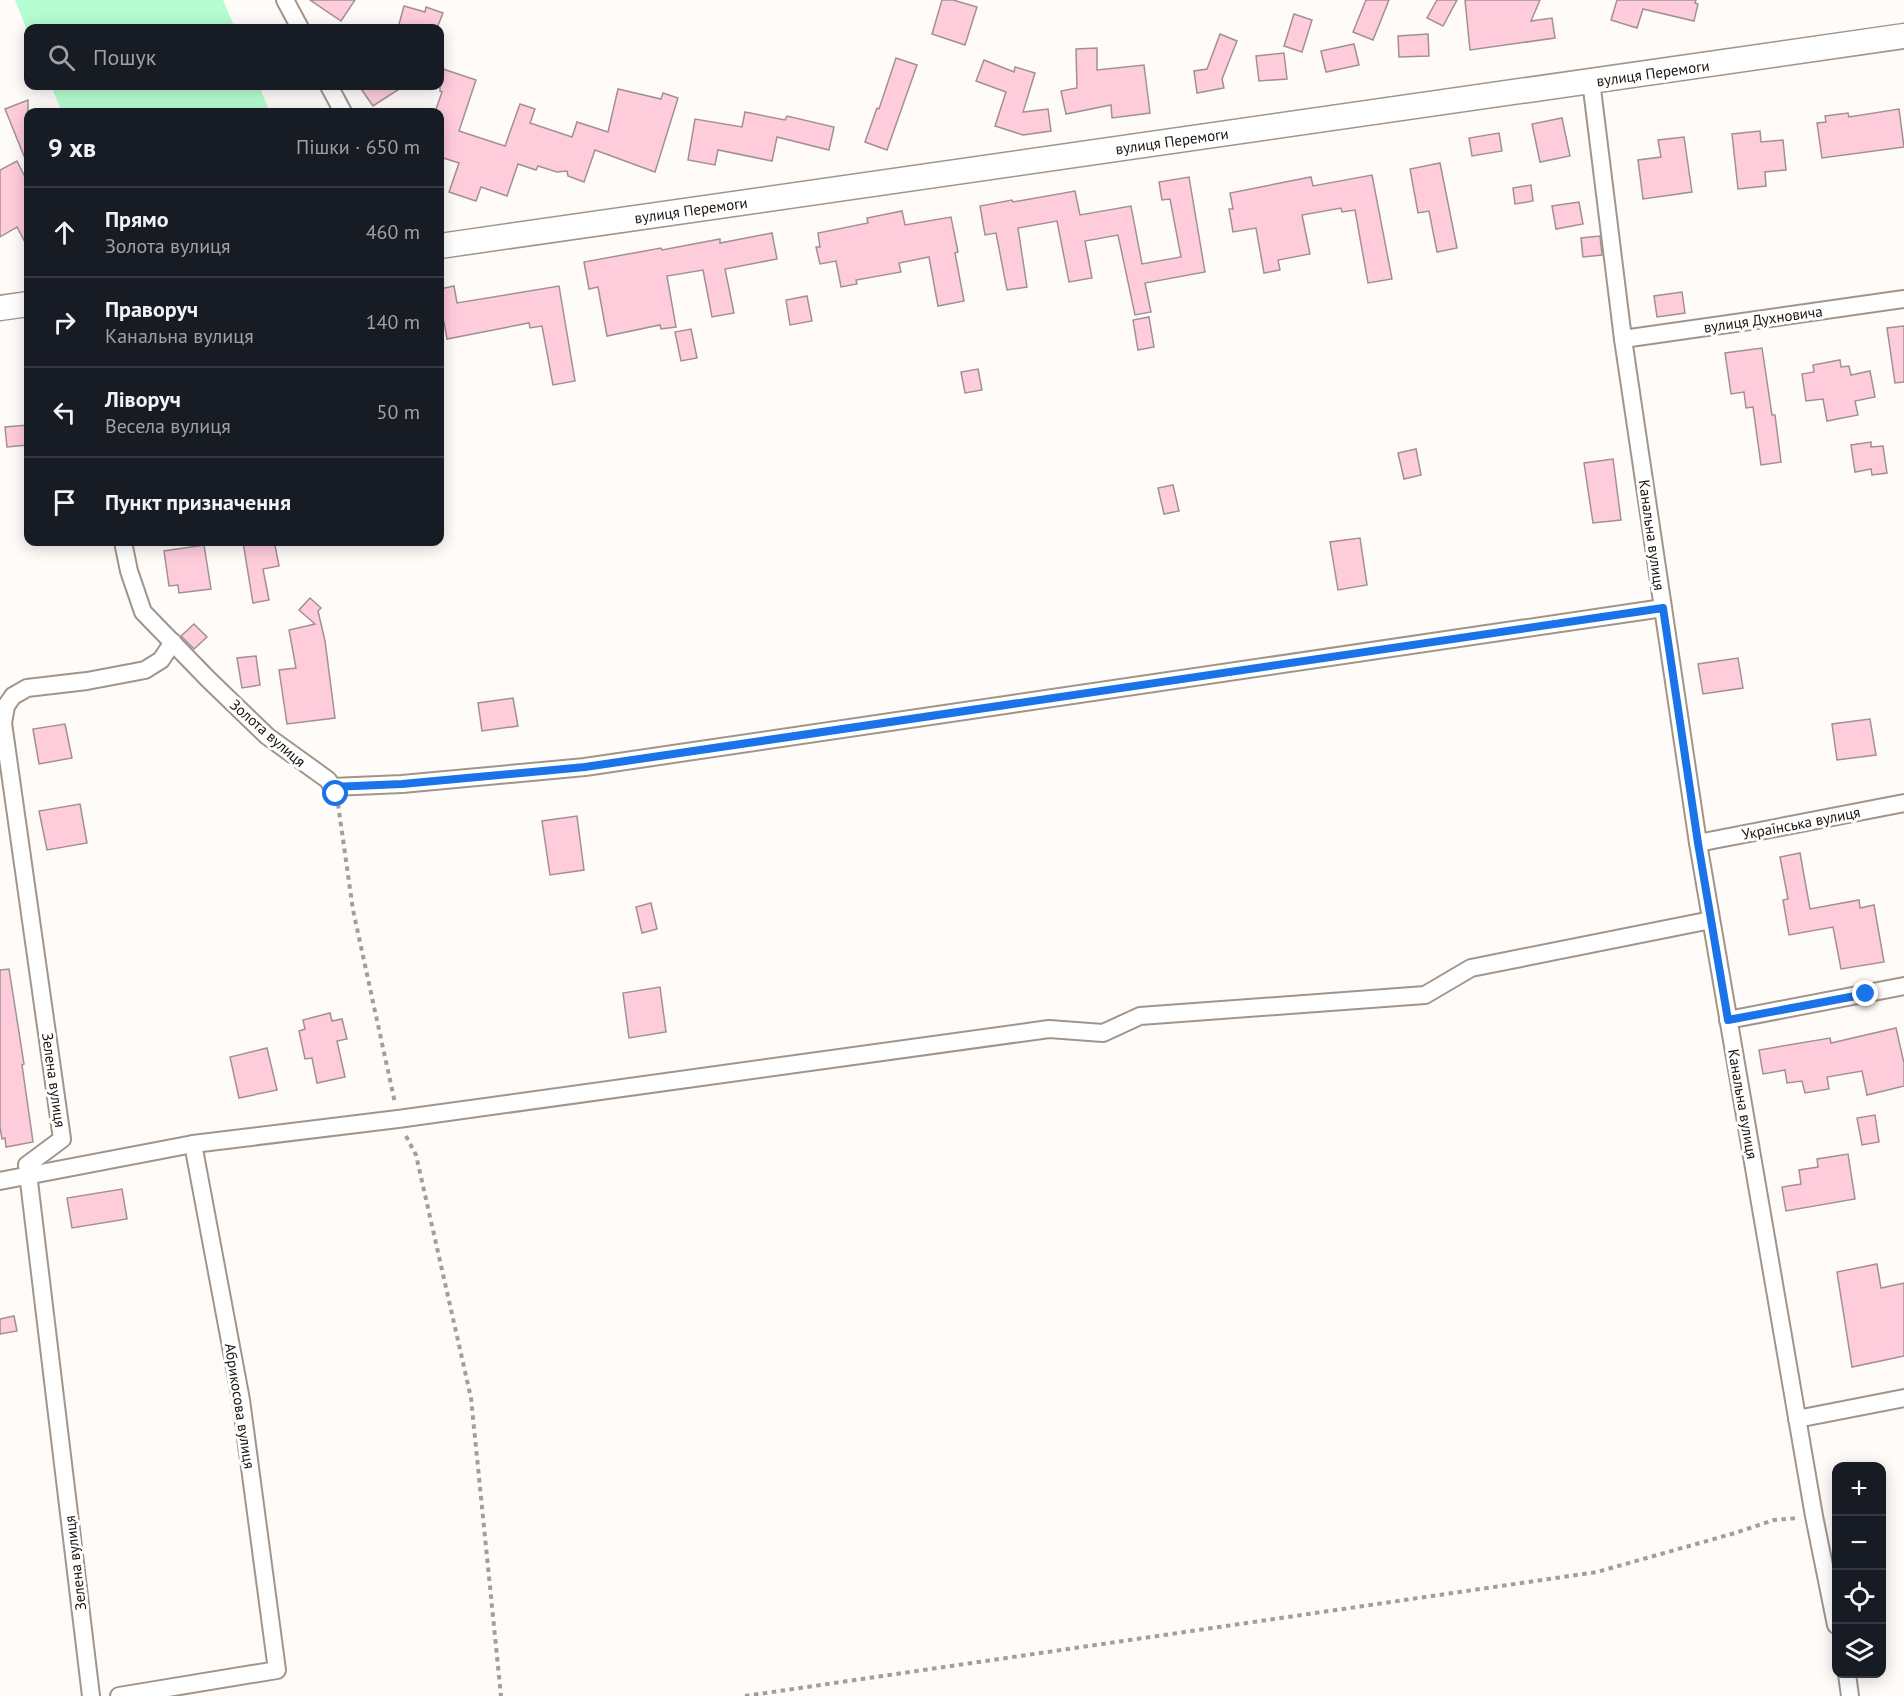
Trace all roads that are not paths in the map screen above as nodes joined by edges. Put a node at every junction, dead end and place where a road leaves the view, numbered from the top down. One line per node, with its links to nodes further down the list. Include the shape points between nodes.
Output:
1 (285, 0): 2 (street)
2 (298, 24)
3 (1904, 36): 4 (street, вулиця Перемоги)
4 (1591, 81): 7 (street, вулиця Перемоги); 11 (street, Канальна вулиця)
5 (331, 90): 6 (street)
6 (341, 108)
7 (444, 245)
8 (1904, 299): 11 (street, вулиця Духновича)
9 (24, 305): 10 (street)
10 (0, 308)
11 (1623, 339): 13 (street, Канальна вулиця)
12 (124, 546): 14 (street, via 143,612)
13 (1663, 608): 14 (street, Золота вулиця, via 585,767 332,787 328,780 267,736); 16 (street, Канальна вулиця)
14 (173, 642): 21 (street, Зелена вулиця, via 161,660 145,670 27,688 6,706 3,723 62,1139 27,1165)
15 (1904, 804): 16 (street, Українська вулиця)
16 (1698, 843): 17 (street, Канальна вулиця)
17 (1711, 920): 19 (street, Канальна вулиця); 20 (street, via 1471,968 1425,994 1140,1016 1103,1033 1050,1029)
18 (1904, 986): 19 (street)
19 (1728, 1020): 24 (street, Канальна вулиця)
20 (193, 1144): 21 (street); 28 (street, Абрикосова вулиця, via 241,1400 277,1670)
21 (28, 1176): 22 (street); 27 (street, Зелена вулиця)
22 (0, 1180)
23 (1904, 1398): 24 (street)
24 (1797, 1419): 25 (street, Канальна вулиця)
25 (1836, 1624)
26 (1848, 1678): 29 (street)
27 (91, 1696)
28 (119, 1696)
29 (1850, 1696)

